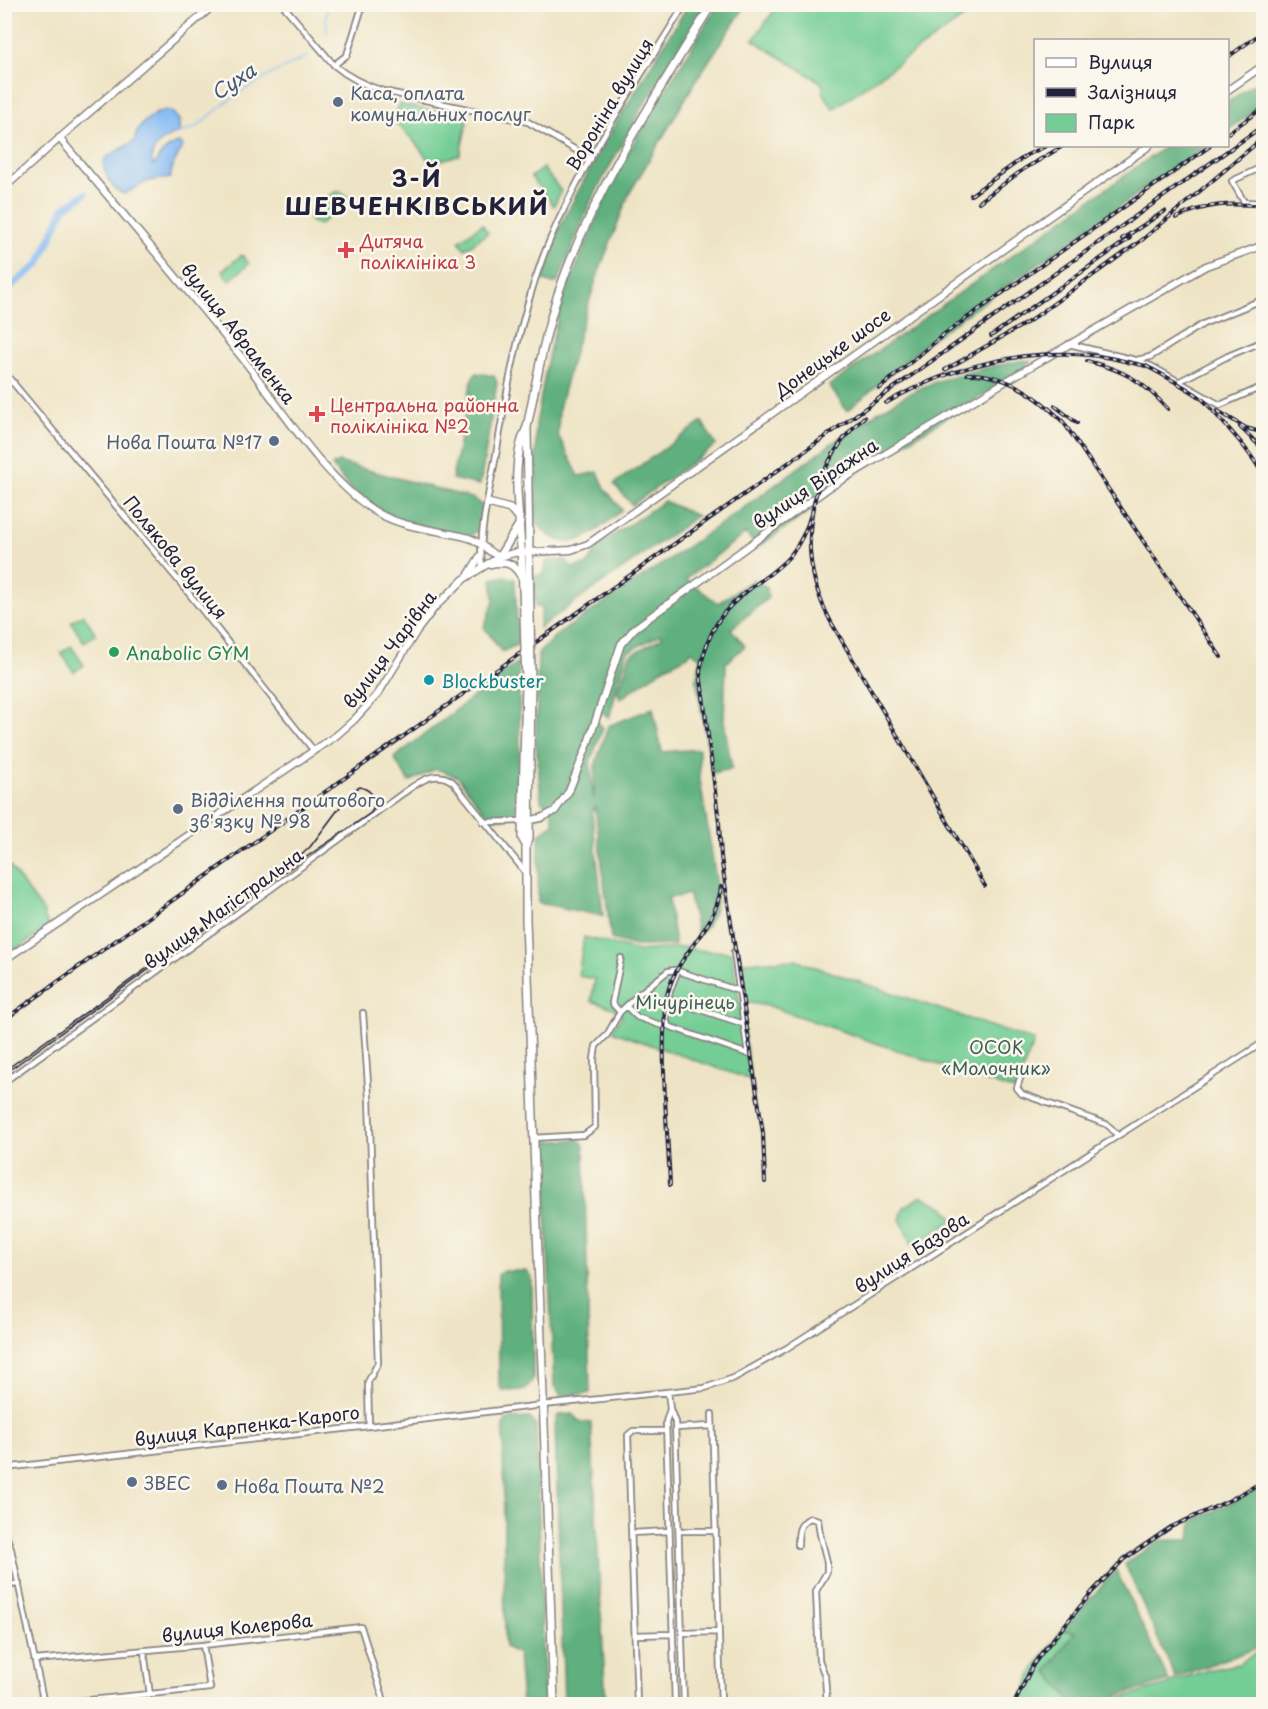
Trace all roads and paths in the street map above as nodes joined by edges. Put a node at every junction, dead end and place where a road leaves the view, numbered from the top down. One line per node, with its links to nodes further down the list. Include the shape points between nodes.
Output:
1 (215, 4): 9 (main road)
2 (282, 4): 6 (street)
3 (363, 4): 6 (street, via 347,55)
4 (685, 4): 11 (street, Вороніна вулиця)
5 (712, 4): 27 (highway, via 639,123 585,226 558,296)
6 (334, 65): 11 (street, via 364,85 383,91 528,122)
7 (1263, 65): 8 (main road)
8 (1229, 89)
9 (59, 138): 13 (main road); 32 (main road, вулиця Авраменка, via 349,492 375,512 403,524)
10 (1148, 147): 33 (main road, Донецьке шосе, via 588,544 571,550)
11 (591, 159): 29 (street, Вороніна вулиця, via 560,218 528,304)
12 (1263, 166): 14 (street, via 1232,181 1244,202)
13 (4, 188)
14 (1263, 203)
15 (1263, 245): 18 (main road, вулиця Віражна, via 1206,266)
16 (1263, 299): 19 (street, via 1203,324)
17 (1263, 341): 23 (street)
18 (1069, 344): 20 (street); 41 (main road, вулиця Віражна, via 827,489 635,628 621,644 569,791 555,811)
19 (1150, 357): 20 (street); 21 (street)
20 (1135, 360): 21 (street)
21 (1151, 366): 23 (street)
22 (4, 372): 25 (street, Полякова вулиця)
23 (1180, 381): 26 (street, via 1222,405)
24 (4, 382): 25 (street)
25 (14, 383): 40 (street, Полякова вулиця)
26 (1263, 386)
27 (527, 427): 28 (highway, via 521,440); 33 (highway)
28 (518, 487): 30 (highway, via 513,502); 31 (highway)
29 (488, 502): 30 (highway); 32 (street, Вороніна вулиця)
30 (502, 508): 31 (highway, via 514,511)
31 (519, 520): 33 (highway); 35 (highway)
32 (481, 544): 34 (street, Вороніна вулиця); 35 (main road, вулиця Авраменка)
33 (525, 552): 35 (main road, Донецьке шосе); 37 (highway); 39 (highway)
34 (480, 556): 36 (street, Вороніна вулиця); 38 (main road)
35 (499, 557): 36 (main road, вулиця Чарівна)
36 (485, 566): 37 (highway, via 505,562 513,565); 38 (main road, вулиця Чарівна)
37 (522, 578): 39 (highway)
38 (464, 579): 40 (main road, вулиця Чарівна, via 416,632 378,694 338,735)
39 (527, 614): 41 (highway, bridge)
40 (314, 751): 46 (main road, вулиця Чарівна)
41 (526, 821): 42 (street, вулиця Віражна); 43 (highway)
42 (483, 822): 43 (street, вулиця Магістральна); 57 (street, вулиця Магістральна, via 448,779 430,777 418,783)
43 (526, 873): 59 (highway)
44 (734, 952): 48 (street)
45 (621, 958): 51 (street, via 612,1003)
46 (4, 960)
47 (678, 971): 48 (street); 50 (street, via 668,971 654,980); 53 (street, via 669,992 668,1026 748,1054)
48 (739, 991): 53 (street)
49 (670, 1000): 53 (street)
50 (626, 1006): 51 (street); 54 (street, via 638,1017)
51 (620, 1012): 59 (street, via 596,1046 595,1127 584,1135)
52 (363, 1013): 64 (street, вулиця Карпенка-Карого, via 378,1363 368,1382)
53 (744, 1024)
54 (663, 1026)
55 (1263, 1042): 58 (street, вулиця Базова)
56 (1023, 1069): 58 (street, via 1017,1088 1022,1094 1106,1124)
57 (4, 1082)
58 (1117, 1135): 60 (street, вулиця Базова, via 788,1348 734,1378 705,1388)
59 (533, 1137): 61 (highway)
60 (668, 1392): 61 (street, вулиця Базова); 62 (street)
61 (543, 1405): 64 (street); 88 (highway)
62 (670, 1409): 66 (street); 67 (street)
63 (712, 1414): 65 (street)
64 (369, 1426): 68 (street, вулиця Карпенка-Карого)
65 (712, 1426): 66 (street); 72 (street)
66 (675, 1428): 71 (street)
67 (666, 1431): 70 (street); 73 (street, via 629,1433)
68 (4, 1468)
69 (4, 1530): 75 (street)
70 (669, 1531): 73 (street); 79 (street)
71 (679, 1531): 72 (street); 78 (street)
72 (716, 1531): 77 (street)
73 (632, 1533): 80 (street)
74 (798, 1545): 93 (street, via 802,1523 810,1518 818,1520 827,1562 827,1572 816,1591 819,1660 825,1676)
75 (19, 1584): 76 (street); 83 (street)
76 (4, 1585)
77 (718, 1632): 78 (street); 92 (street)
78 (682, 1633): 91 (street)
79 (672, 1634): 80 (street); 90 (street)
80 (635, 1635): 89 (street)
81 (203, 1645): 82 (street, вулиця Колерова); 84 (street, via 210,1688); 87 (street, вулиця Колерова, via 361,1627)
82 (144, 1651): 83 (street, вулиця Колерова); 84 (street)
83 (35, 1660): 85 (street)
84 (150, 1695): 86 (street)
85 (44, 1704)
86 (50, 1704)
87 (386, 1704)
88 (554, 1704)
89 (638, 1704)
90 (675, 1704)
91 (684, 1704)
92 (721, 1704)
93 (827, 1704)

